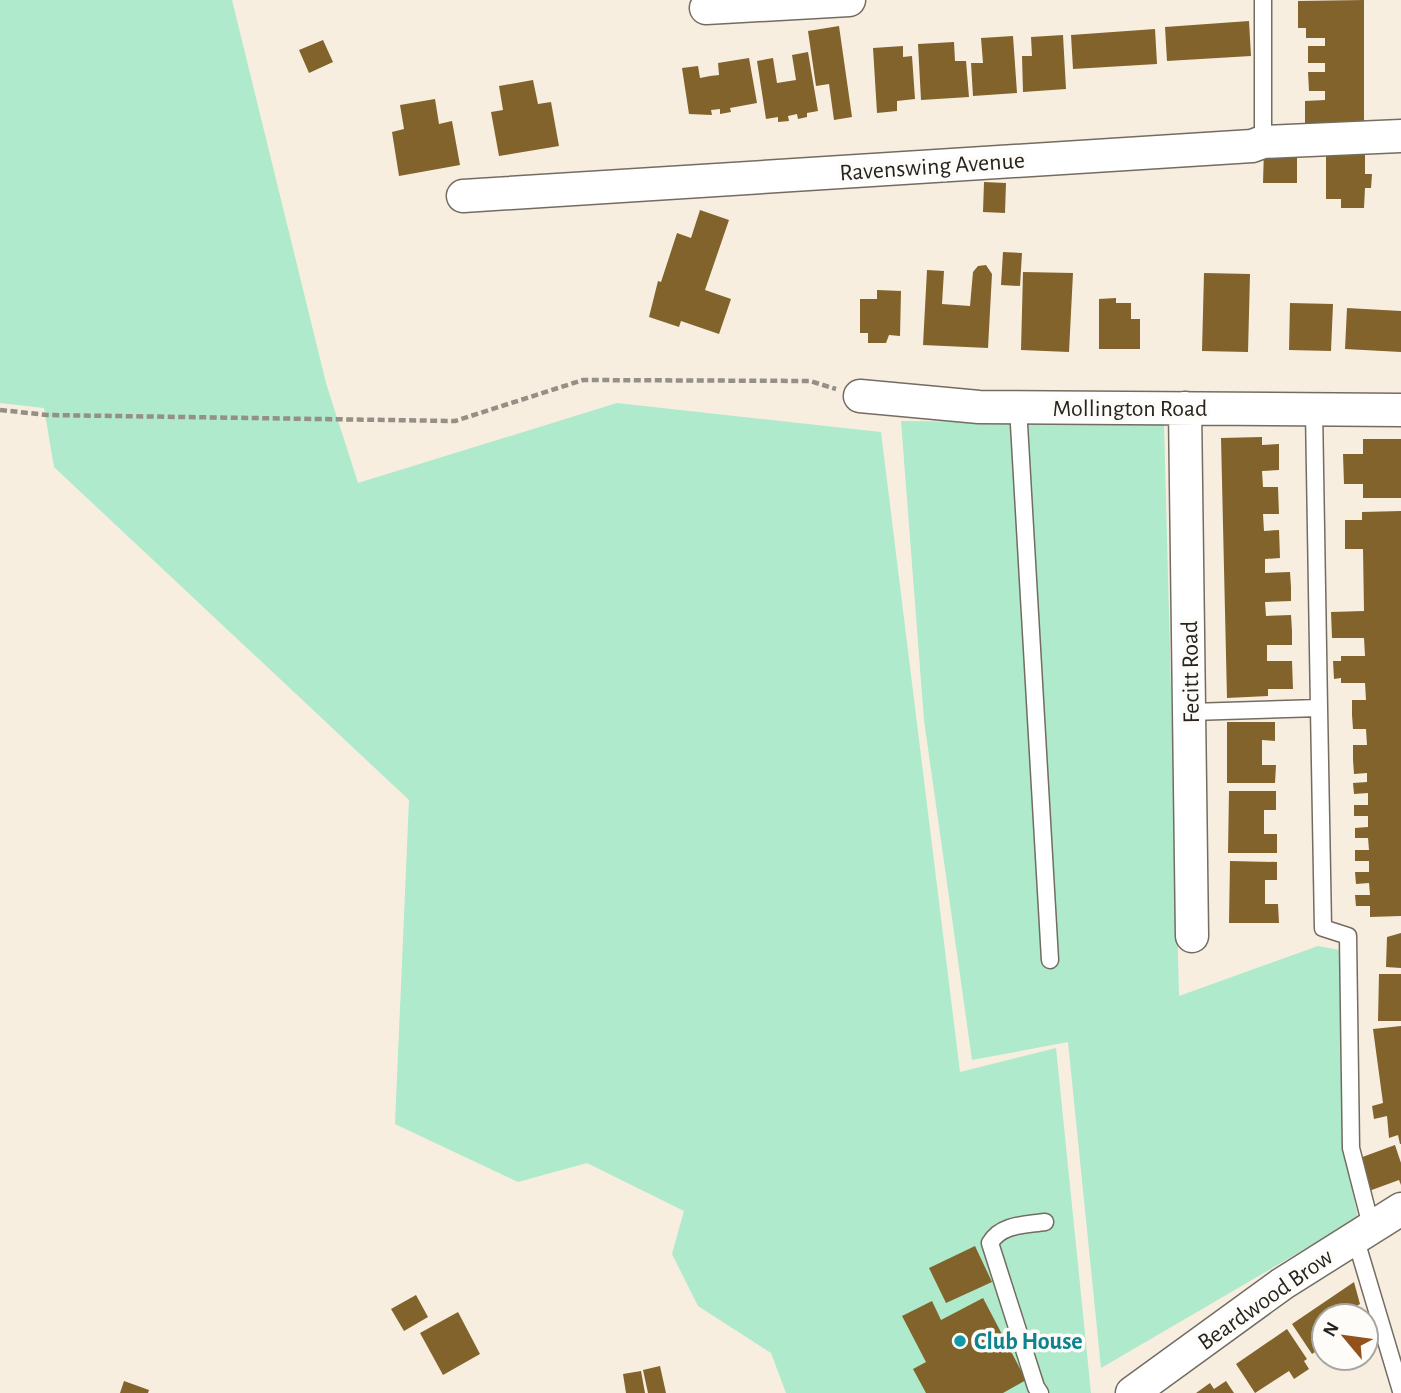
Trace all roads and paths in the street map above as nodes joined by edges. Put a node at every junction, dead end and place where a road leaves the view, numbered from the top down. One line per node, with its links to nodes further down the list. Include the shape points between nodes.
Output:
1 (849, 0): 3 (street)
2 (1263, 0): 5 (lane)
3 (718, 5)
4 (1401, 136): 5 (street, Ravenswing Avenue)
5 (1263, 142): 6 (street, Ravenswing Avenue)
6 (463, 195)
7 (860, 396): 8 (street, Mollington Road); 10 (path, via 810,381 583,380 454,421 47,415)
8 (1018, 407): 9 (street, Mollington Road); 16 (lane)
9 (1185, 408): 11 (street, Mollington Road); 14 (street, Fecitt Road)
10 (0, 410)
11 (1314, 410): 12 (street, Mollington Road); 13 (lane)
12 (1401, 410)
13 (1319, 708): 14 (lane); 19 (lane, via 1323,928 1348,936 1351,1148)
14 (1191, 712): 15 (street, Fecitt Road)
15 (1192, 936)
16 (1050, 960)
17 (1401, 1209): 19 (street, Beardwood Brow)
18 (1045, 1222): 21 (lane, via 1009,1228 996,1233 990,1243)
19 (1363, 1232): 20 (lane); 22 (street, Beardwood Brow, via 1282,1284)
20 (1401, 1391)
21 (1040, 1393)
22 (1132, 1393)

